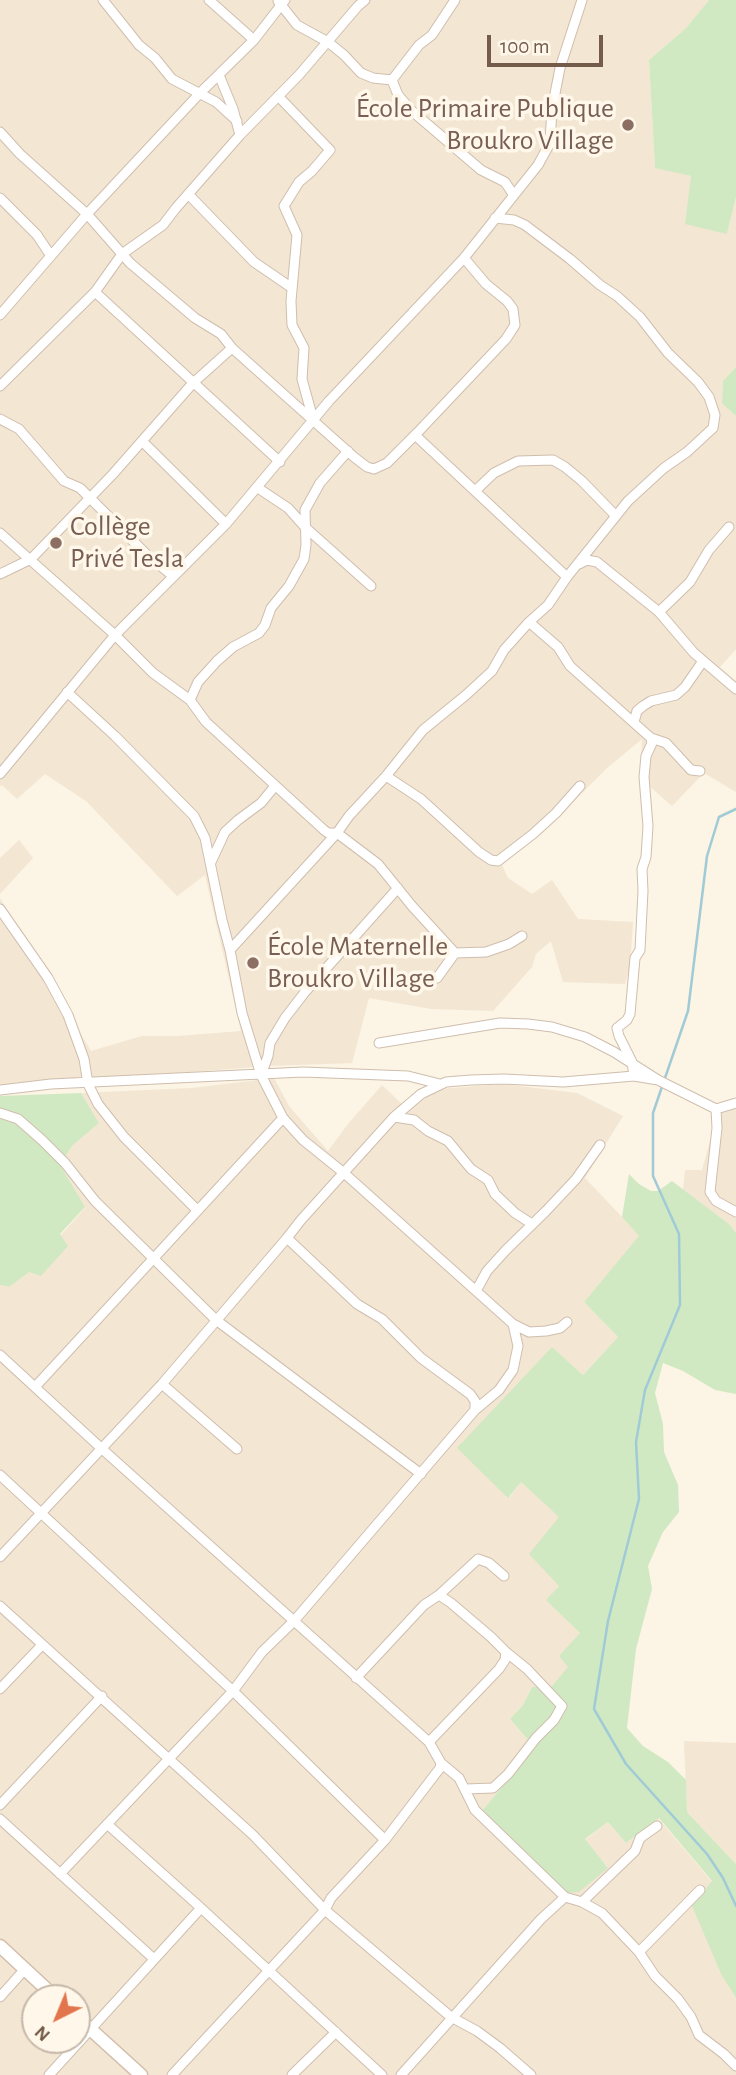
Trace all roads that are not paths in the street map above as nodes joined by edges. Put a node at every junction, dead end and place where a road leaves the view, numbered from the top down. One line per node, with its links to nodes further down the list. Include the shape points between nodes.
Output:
1 (103, 0): 11 (street, via 172,79)
2 (209, 0): 7 (street)
3 (365, 0): 8 (street)
4 (455, 0): 10 (street, via 432,35)
5 (582, 0): 17 (street, via 561,68 550,143)
6 (281, 1): 7 (street); 8 (street, via 296,25)
7 (254, 40): 9 (street)
8 (328, 42): 10 (street, via 361,73); 12 (street)
9 (219, 75): 11 (street); 13 (street)
10 (392, 80): 17 (street, via 412,111 481,170 505,182)
11 (201, 92): 13 (street); 19 (street)
12 (278, 96): 15 (street); 24 (street, via 330,150 284,206 297,235)
13 (236, 121): 15 (street)
14 (0, 132): 19 (street)
15 (240, 135): 16 (street)
16 (188, 194): 21 (street, via 163,225); 24 (street, via 254,261)
17 (513, 194): 20 (street)
18 (0, 198): 22 (street)
19 (87, 214): 21 (street); 22 (street)
20 (495, 218): 23 (street); 39 (street, via 525,225 617,296 709,397 715,415 713,428)
21 (122, 254): 25 (street); 27 (street)
22 (51, 256): 26 (street)
23 (464, 258): 31 (street); 32 (street, via 507,301 515,325)
24 (292, 288): 31 (street, via 292,325 304,348 302,379)
25 (94, 292): 28 (street); 29 (street)
26 (1, 310)
27 (232, 348): 28 (street); 31 (street)
28 (193, 383): 33 (street); 35 (street)
29 (0, 386)
30 (0, 419): 38 (street, via 19,429 65,481)
31 (314, 421): 34 (street); 35 (street)
32 (415, 435): 34 (street, via 387,463 374,469); 37 (street)
33 (142, 440): 38 (street); 40 (street)
34 (348, 451): 41 (street, via 311,498)
35 (279, 462): 36 (street)
36 (257, 488): 40 (street); 41 (street, via 288,508)
37 (475, 491): 39 (street, via 518,461 553,460 582,481); 48 (street)
38 (89, 499): 44 (street); 47 (street)
39 (616, 516): 45 (street)
40 (226, 524): 47 (street)
41 (305, 527): 49 (street); 56 (street, via 304,559 265,625 217,661 198,682)
42 (729, 527): 50 (street, via 690,582)
43 (0, 533): 44 (street)
44 (31, 559): 46 (street); 52 (street)
45 (577, 565): 48 (street); 50 (street, via 597,562)
46 (0, 573)
47 (173, 576): 52 (street)
48 (568, 577): 51 (street)
49 (371, 586)
50 (659, 612): 53 (street)
51 (529, 622): 57 (street); 61 (street, via 492,671 423,730)
52 (115, 635): 55 (street); 56 (street, via 153,673)
53 (703, 661): 54 (street); 57 (street, via 685,687 676,695 643,706)
54 (736, 689)
55 (67, 692): 60 (street); 65 (street, via 194,816)
56 (190, 700): 62 (street, via 206,722)
57 (634, 723): 58 (street)
58 (651, 738): 59 (street, via 666,743 691,770); 75 (street, via 644,777 648,826 640,950 635,958 629,1014 617,1028)
59 (700, 771)
60 (0, 774)
61 (386, 776): 63 (street, via 421,799 479,852 498,861 556,813); 64 (street)
62 (275, 786): 64 (street, via 324,830); 65 (street, via 225,832)
63 (580, 786)
64 (337, 833): 66 (street, via 378,864); 69 (street)
65 (211, 862): 69 (street)
66 (398, 888): 70 (street); 73 (street, via 305,992)
67 (0, 909): 79 (street, via 68,1015)
68 (522, 936): 70 (street, via 486,952)
69 (230, 950): 72 (street)
70 (455, 953): 71 (street)
71 (437, 978)
72 (249, 1036): 73 (street, via 264,1045); 76 (street)
73 (270, 1043): 76 (street)
74 (379, 1043): 75 (street, via 500,1023 528,1024 585,1037)
75 (632, 1062): 77 (street); 78 (street)
76 (261, 1075): 79 (street); 80 (street, via 408,1076); 86 (street)
77 (634, 1076): 78 (street); 80 (street)
78 (658, 1080): 83 (street)
79 (88, 1084): 81 (street); 89 (street, via 110,1121)
80 (440, 1084): 85 (street)
81 (0, 1090)
82 (736, 1103): 83 (street)
83 (716, 1109): 90 (street, via 710,1192)
84 (0, 1113): 93 (street, via 18,1119 42,1140 95,1202)
85 (394, 1117): 88 (street); 91 (street, via 414,1120 447,1141 488,1181 495,1194)
86 (283, 1118): 88 (street); 89 (street)
87 (600, 1145): 91 (street, via 576,1179)
88 (344, 1173): 92 (street); 94 (street)
89 (197, 1210): 93 (street)
90 (736, 1212)
91 (533, 1224): 94 (street, via 487,1271)
92 (287, 1238): 95 (street); 101 (street, via 357,1304 470,1394)
93 (154, 1258): 95 (street); 100 (street)
94 (476, 1291): 97 (street)
95 (216, 1320): 99 (street); 104 (street)
96 (567, 1322): 97 (street, via 560,1328 529,1332)
97 (513, 1324): 101 (street, via 518,1346 513,1370 499,1390)
98 (0, 1355): 100 (street)
99 (162, 1384): 102 (street); 103 (street)
100 (35, 1387): 102 (street)
101 (475, 1410): 104 (street)
102 (101, 1448): 106 (street); 111 (street)
103 (237, 1449)
104 (421, 1474): 111 (street)
105 (0, 1475): 106 (street)
106 (41, 1513): 107 (street); 116 (street)
107 (0, 1557)
108 (504, 1577): 109 (street, via 478,1559)
109 (439, 1595): 113 (street); 114 (street, via 424,1605)
110 (0, 1606): 112 (street)
111 (294, 1621): 114 (street); 116 (street, via 262,1652)
112 (42, 1645): 115 (street); 117 (street)
113 (506, 1652): 118 (street, via 499,1670); 121 (street, via 562,1706 493,1788)
114 (356, 1678): 118 (street)
115 (0, 1689)
116 (233, 1691): 119 (street); 126 (street)
117 (102, 1696): 119 (street); 122 (street)
118 (429, 1742): 120 (street)
119 (169, 1759): 124 (street); 132 (street, via 253,1835)
120 (441, 1763): 121 (street); 126 (street)
121 (466, 1789): 129 (street, via 475,1810)
122 (0, 1805)
123 (0, 1819): 127 (street)
124 (107, 1824): 127 (street); 131 (street)
125 (657, 1826): 130 (street, via 640,1838 635,1851)
126 (385, 1840): 132 (street)
127 (60, 1874): 135 (street)
128 (700, 1890): 134 (street)
129 (565, 1897): 130 (street); 140 (street)
130 (582, 1902): 134 (street, via 602,1913)
131 (201, 1908): 135 (street); 137 (street)
132 (325, 1910): 137 (street); 140 (street)
133 (0, 1947): 136 (street)
134 (639, 1952): 144 (street, via 685,2008 699,2035)
135 (154, 1959): 141 (street)
136 (24, 1969): 138 (street); 139 (street)
137 (269, 1972): 142 (street); 147 (street)
138 (41, 1984)
139 (0, 1997)
140 (451, 2017): 150 (street); 151 (street, via 477,2031)
141 (91, 2030): 146 (street)
142 (336, 2032): 148 (street); 149 (street)
143 (69, 2054): 145 (street)
144 (736, 2066)
145 (49, 2075)
146 (141, 2075)
147 (172, 2075)
148 (292, 2075)
149 (382, 2075)
150 (402, 2075)
151 (531, 2075)

